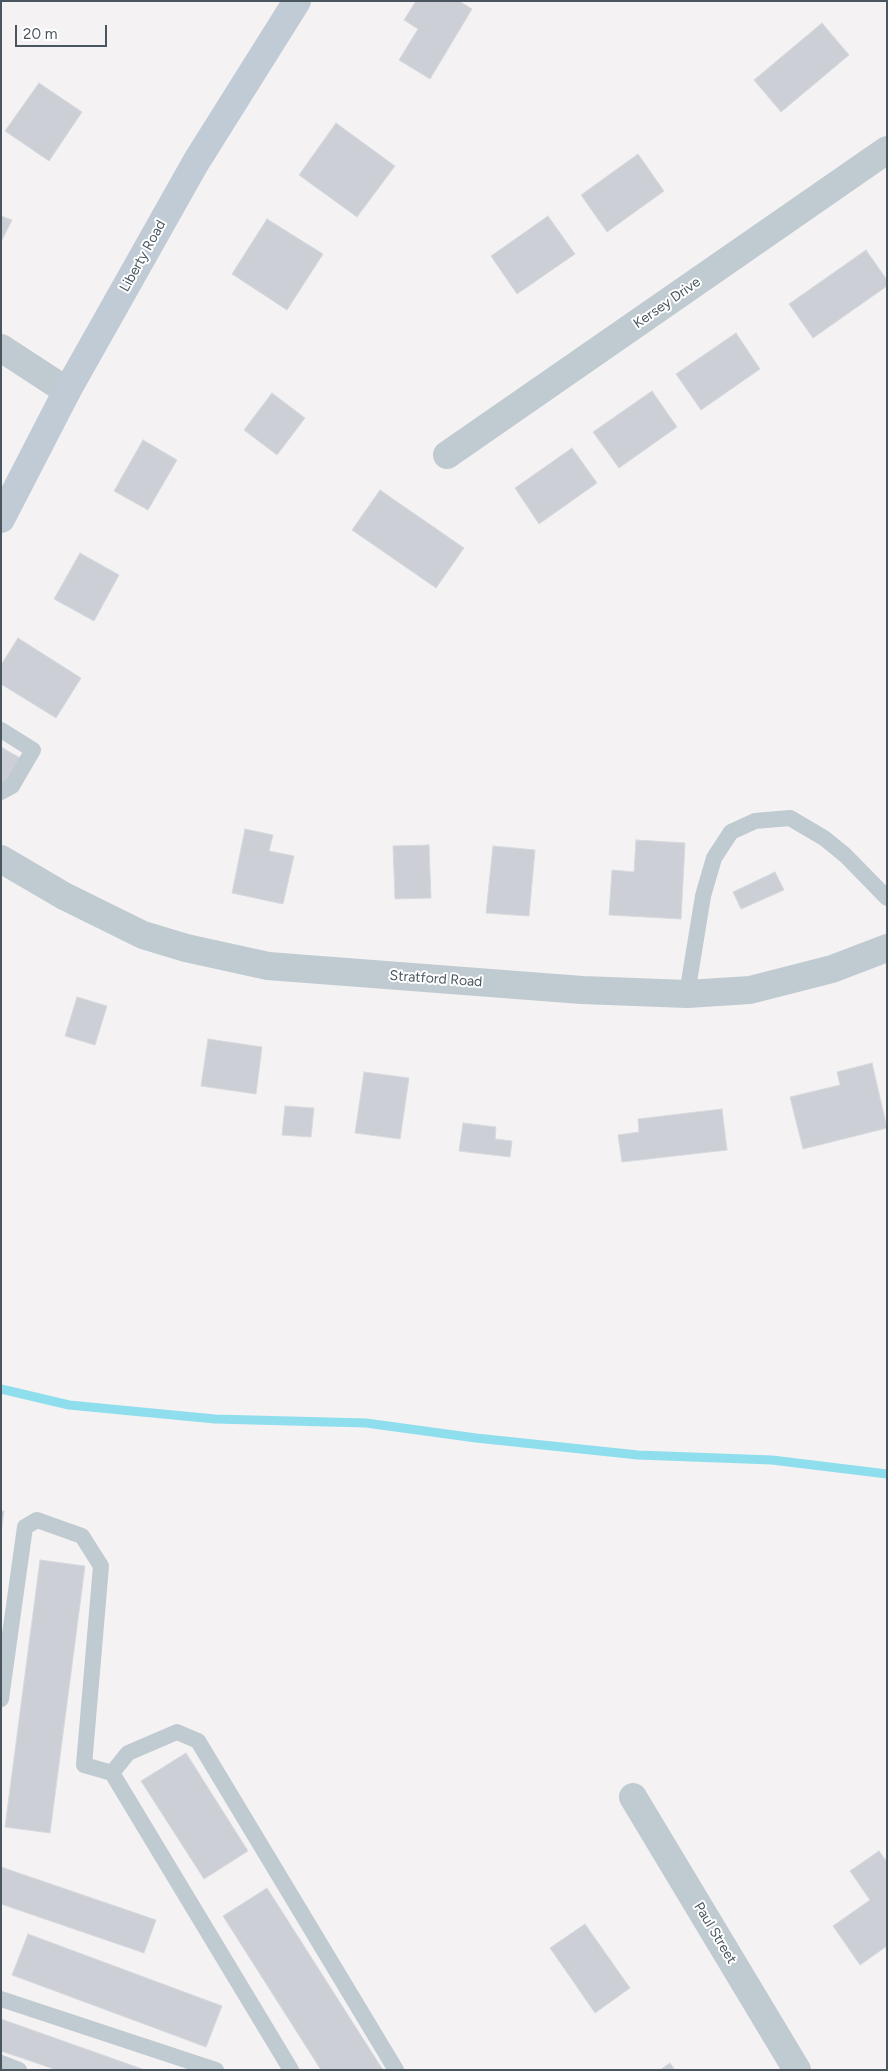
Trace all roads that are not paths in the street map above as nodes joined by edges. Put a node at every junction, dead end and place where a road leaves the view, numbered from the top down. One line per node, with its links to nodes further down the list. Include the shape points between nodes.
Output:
1 (297, 1): 4 (main road, Liberty Road, via 196,162)
2 (887, 150): 5 (street, Kersey Drive)
3 (1, 348): 4 (street)
4 (67, 391): 6 (main road, Liberty Road)
5 (446, 455)
6 (1, 519)
7 (2, 732): 8 (lane, via 33,750 12,786)
8 (1, 792)
9 (1, 859): 12 (street, Stratford Road, via 64,896 143,935 268,966 582,990)
10 (887, 898): 12 (lane, via 838,849 790,818 755,821 731,832 714,858 703,896)
11 (887, 948): 12 (street, Stratford Road, via 832,969 750,990)
12 (687, 994)
13 (1, 1699): 14 (lane, via 25,1527 37,1520 82,1536 101,1566 84,1765)
14 (112, 1773): 20 (lane); 21 (lane, via 128,1753 177,1732 198,1741)
15 (632, 1797): 22 (street, Paul Street)
16 (1, 1999): 19 (lane)
17 (1, 2064): 18 (lane)
18 (19, 2070)
19 (216, 2070)
20 (291, 2070)
21 (396, 2070)
22 (797, 2070)

